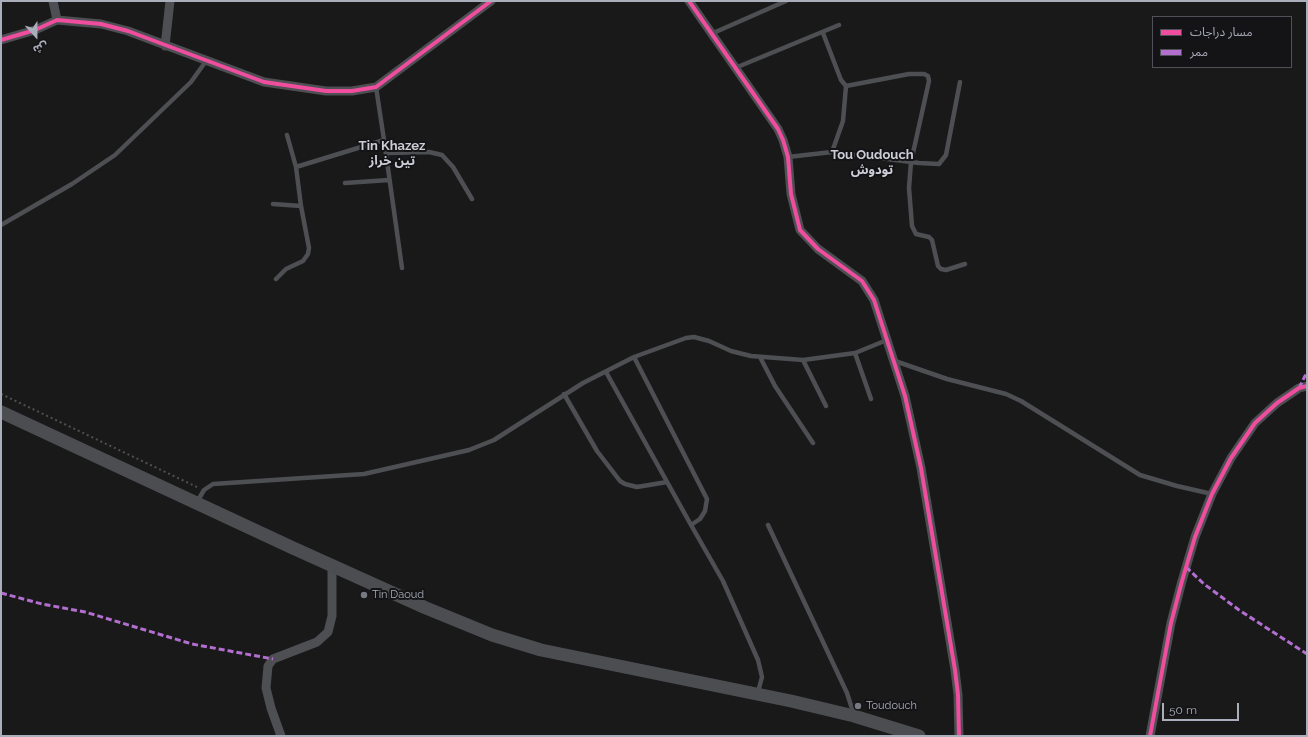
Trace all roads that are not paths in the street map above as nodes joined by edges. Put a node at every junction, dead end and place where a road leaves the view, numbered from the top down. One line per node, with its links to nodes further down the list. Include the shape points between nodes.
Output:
1 (53, 1): 6 (street)
2 (170, 1): 11 (street)
3 (491, 1): 16 (street)
4 (689, 1): 9 (street)
5 (786, 1): 9 (lane)
6 (57, 20): 10 (street, via 35,30); 11 (street, via 116,27)
7 (839, 25): 8 (lane)
8 (823, 33): 13 (lane); 15 (lane, via 841,80)
9 (711, 34): 13 (street)
10 (1, 40)
11 (166, 46): 12 (street)
12 (206, 61): 16 (street, via 281,86 337,91); 29 (lane, via 191,82 115,154 72,184)
13 (735, 68): 21 (street, via 778,129)
14 (960, 82): 22 (lane, via 945,158 941,163 935,164)
15 (846, 86): 19 (lane, via 843,121); 22 (lane, via 909,74 928,76)
16 (376, 87): 18 (lane)
17 (287, 135): 23 (lane)
18 (384, 140): 20 (lane); 23 (lane)
19 (832, 152): 21 (lane); 22 (lane)
20 (387, 153): 24 (lane); 26 (lane, via 429,152 442,155)
21 (788, 157): 33 (street, via 790,194 800,230 818,249 862,281 874,300)
22 (911, 162): 30 (lane, via 910,211 914,234 932,240 938,266 942,270)
23 (296, 166): 28 (lane)
24 (389, 180): 25 (lane); 31 (lane)
25 (345, 183)
26 (472, 199)
27 (273, 204): 28 (lane)
28 (301, 206): 32 (lane, via 308,238 308,254 303,261 286,269)
29 (1, 225)
30 (965, 264)
31 (402, 268)
32 (276, 279)
33 (888, 340): 34 (lane); 38 (street)
34 (855, 353): 37 (lane); 42 (lane)
35 (760, 357): 36 (lane, via 731,351 709,341 694,338 674,342); 37 (lane); 45 (lane)
36 (634, 358): 39 (lane); 49 (lane, via 707,499 706,511)
37 (803, 360): 43 (lane)
38 (895, 361): 47 (lane, via 947,379 1006,394 1140,475); 56 (street, via 926,497 955,670)
39 (606, 372): 41 (lane); 46 (lane)
40 (1307, 386): 47 (street, via 1299,388 1277,403 1255,423 1231,458)
41 (564, 394): 46 (lane, via 597,451 620,481 637,487); 48 (lane, via 494,440 469,450 364,474 223,483 208,486)
42 (871, 399)
43 (826, 406)
44 (1, 412): 48 (main road)
45 (812, 442)
46 (667, 482): 49 (lane)
47 (1212, 494): 57 (street, via 1195,537 1171,623)
48 (196, 504): 51 (main road)
49 (691, 525): 52 (lane, via 723,581 758,660 762,677)
50 (768, 525): 53 (lane, via 847,693)
51 (332, 564): 52 (main road, via 426,608 492,635 540,650); 54 (street, via 332,616 328,632 316,642 273,659 268,666 266,688)
52 (757, 694): 53 (main road)
53 (854, 716): 55 (main road)
54 (281, 736)
55 (919, 736)
56 (959, 736)
57 (1150, 736)

